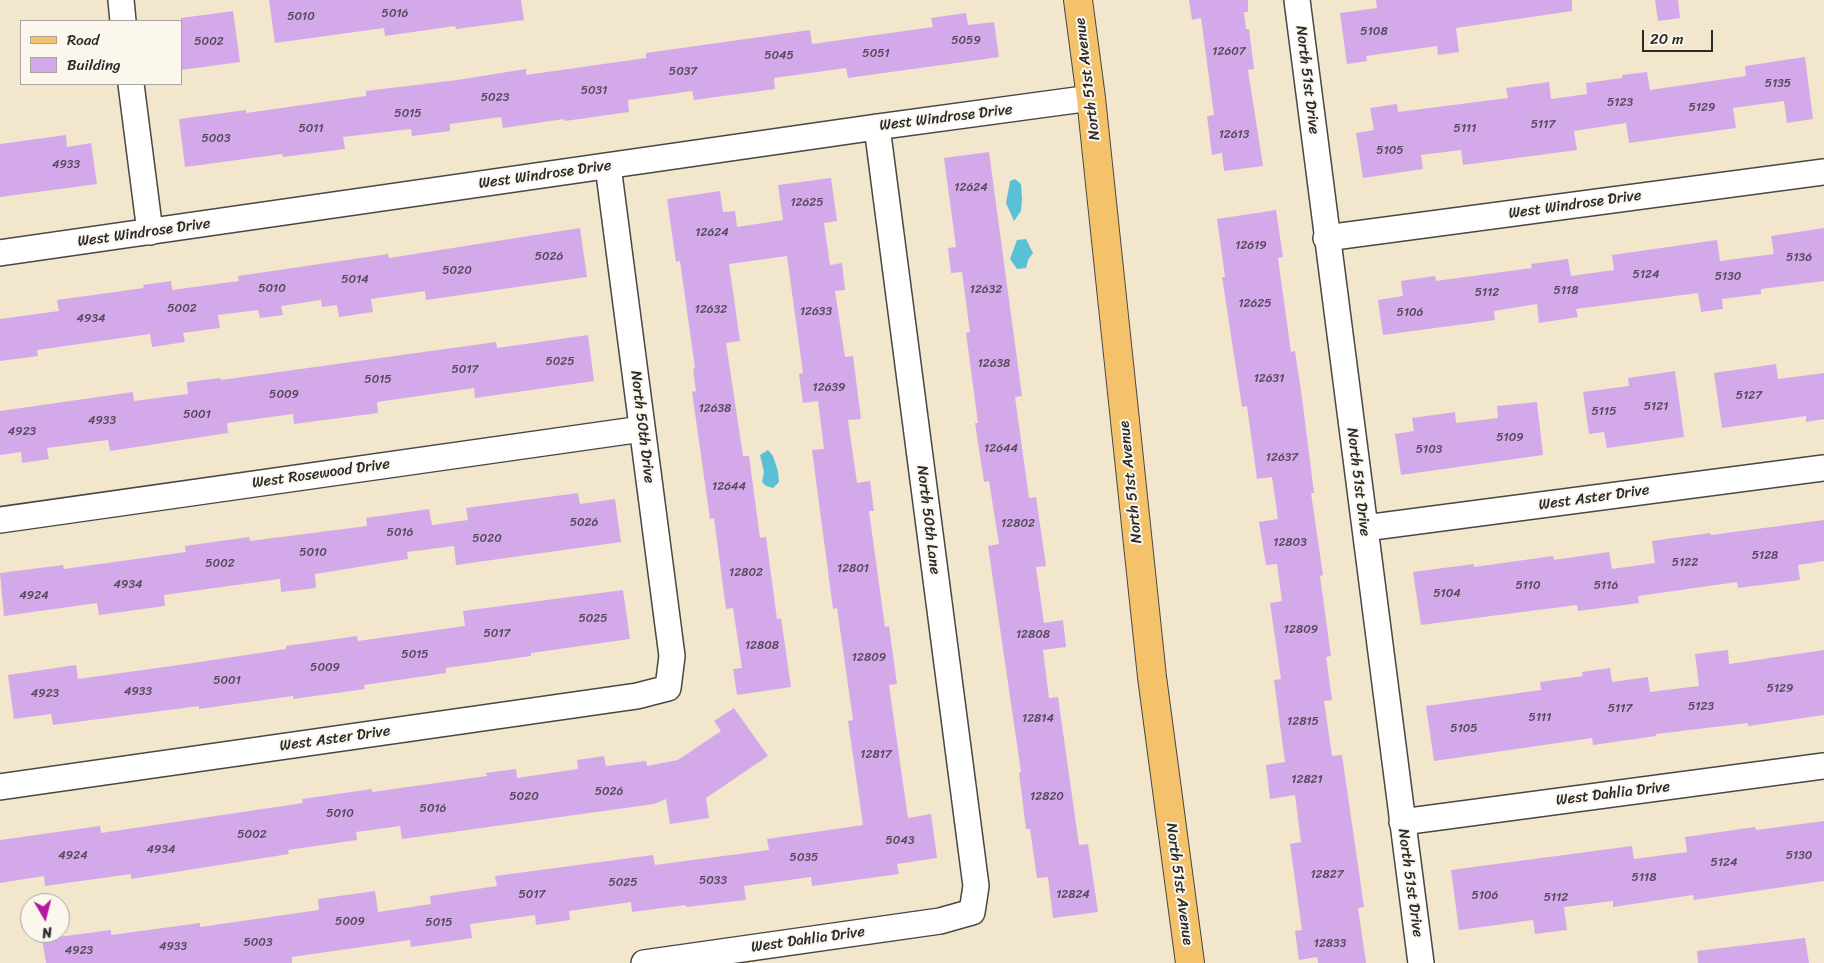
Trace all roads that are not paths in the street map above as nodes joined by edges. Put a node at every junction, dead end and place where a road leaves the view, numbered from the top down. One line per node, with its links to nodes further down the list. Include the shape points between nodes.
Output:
1 (120, 0): 4 (street)
2 (1078, 0): 6 (main road, North 51st Avenue)
3 (1297, 0): 11 (street, North 51st Drive)
4 (123, 20)
5 (131, 85): 10 (street)
6 (1091, 98): 7 (street, West Windrose Drive); 23 (main road, North 51st Avenue, via 1152,677)
7 (877, 127): 8 (street, West Windrose Drive); 21 (street, North 50th Lane, via 976,886)
8 (608, 166): 10 (street, West Windrose Drive); 13 (street, North 50th Drive)
9 (1824, 172): 11 (street, West Windrose Drive)
10 (150, 232): 12 (street, West Windrose Drive)
11 (1326, 238): 16 (street, North 51st Drive)
12 (0, 253)
13 (642, 428): 15 (street, West Rosewood Drive); 17 (street, North 50th Drive, via 672,656)
14 (1824, 468): 16 (street, West Aster Drive)
15 (0, 520)
16 (1364, 528): 20 (street, North 51st Drive)
17 (668, 688): 19 (street, West Aster Drive, via 637,696)
18 (1824, 766): 20 (street, West Dahlia Drive)
19 (0, 787)
20 (1402, 822): 24 (street, North 51st Drive)
21 (972, 912): 22 (street, West Dahlia Drive, via 940,921)
22 (644, 963)
23 (1190, 963)
24 (1421, 963)

